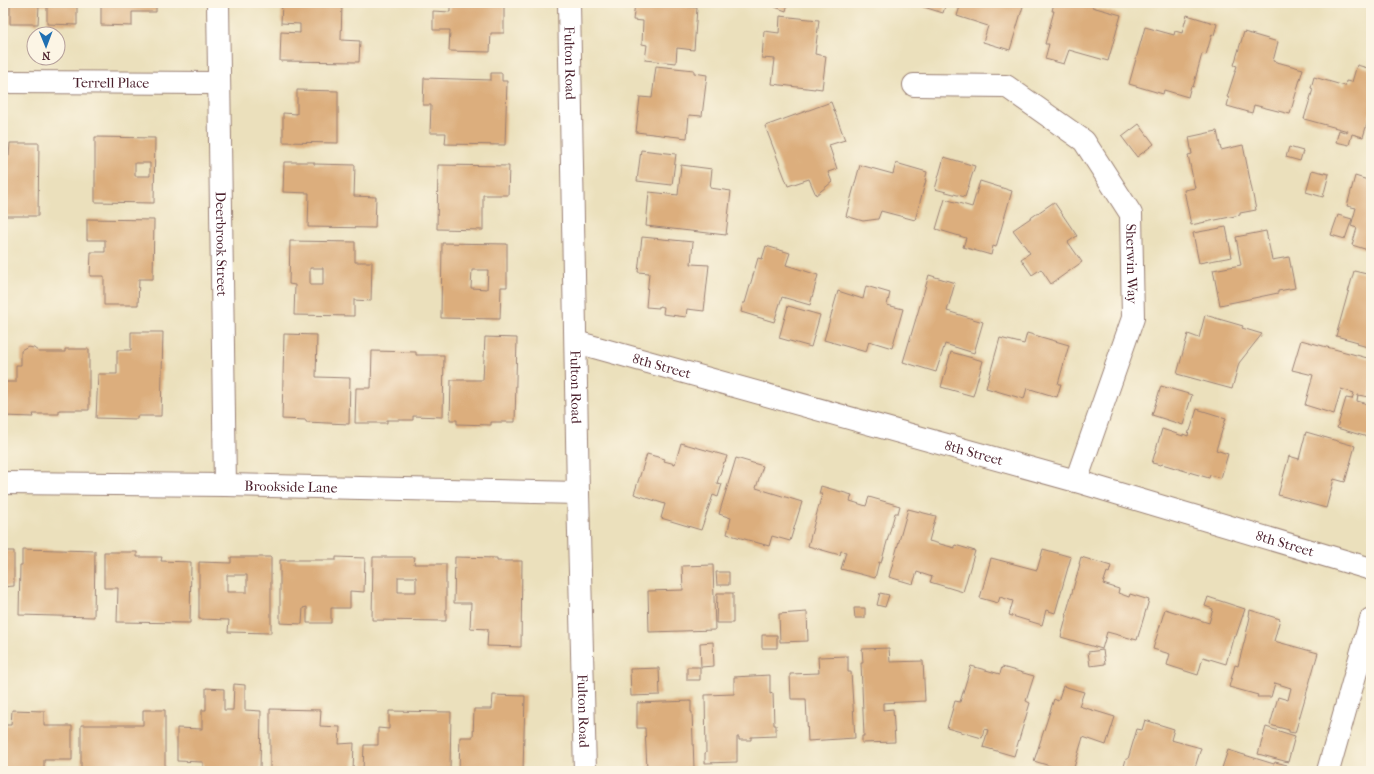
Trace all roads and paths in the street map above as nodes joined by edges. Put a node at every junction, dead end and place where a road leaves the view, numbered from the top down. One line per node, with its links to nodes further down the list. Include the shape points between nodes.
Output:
1 (218, 3): 4 (street, Deerbrook Street)
2 (569, 3): 6 (street, Fulton Road)
3 (3, 82): 4 (street, Terrell Place)
4 (219, 83): 9 (street, Deerbrook Street)
5 (914, 85): 7 (street, Sherwin Way, via 1006,86 1084,141 1131,214 1133,318)
6 (576, 342): 7 (street, 8th Street); 10 (street, Fulton Road)
7 (1076, 481): 11 (street, 8th Street)
8 (3, 483): 9 (street, Brookside Lane)
9 (225, 484): 10 (street, Brookside Lane)
10 (578, 493): 13 (street, Fulton Road)
11 (1371, 569)
12 (1371, 619): 14 (street)
13 (585, 771)
14 (1328, 771)

